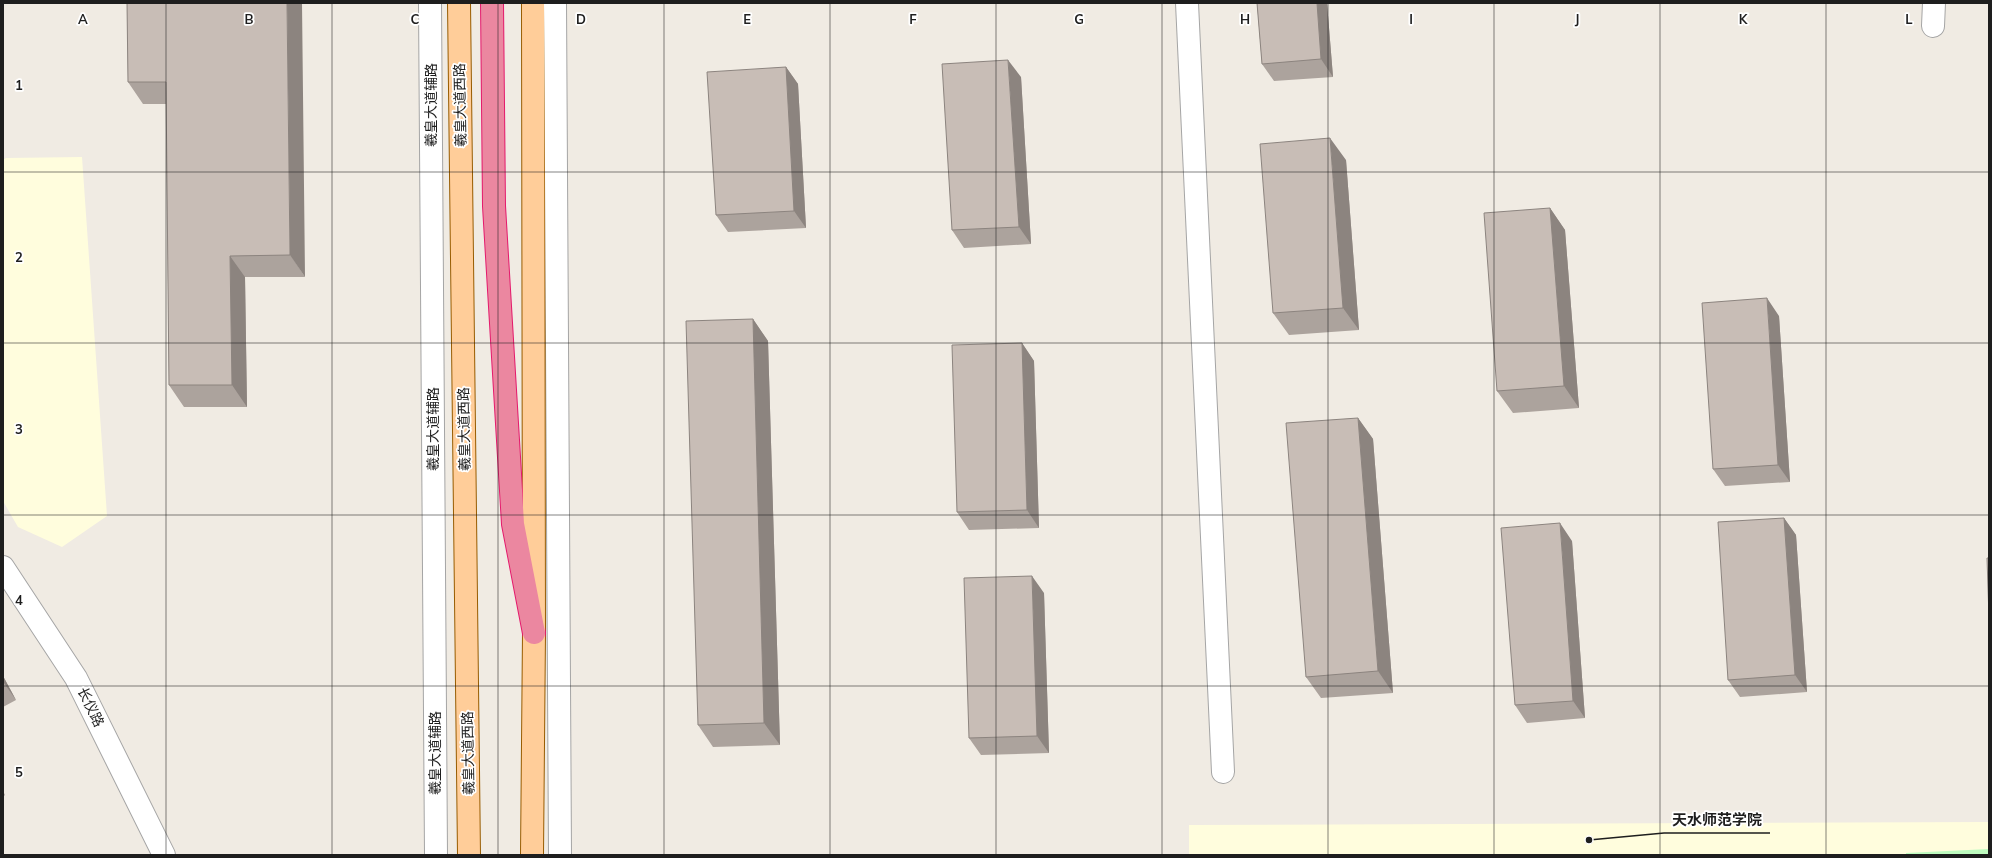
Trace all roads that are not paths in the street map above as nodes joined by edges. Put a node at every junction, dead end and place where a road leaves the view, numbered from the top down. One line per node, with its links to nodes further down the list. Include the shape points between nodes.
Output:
1 (430, 3): 13 (street, 羲皇大道辅路)
2 (459, 3): 14 (main road, 羲皇大道西路)
3 (492, 3): 10 (highway, via 494,206 513,524)
4 (533, 3): 10 (main road)
5 (555, 3): 16 (street)
6 (1187, 3): 11 (street)
7 (1934, 3): 8 (street)
8 (1933, 26)
9 (3, 567): 12 (street, 长仪路, via 76,678)
10 (534, 633): 15 (main road)
11 (1223, 772)
12 (164, 855)
13 (436, 855)
14 (469, 855)
15 (532, 855)
16 (560, 855)

